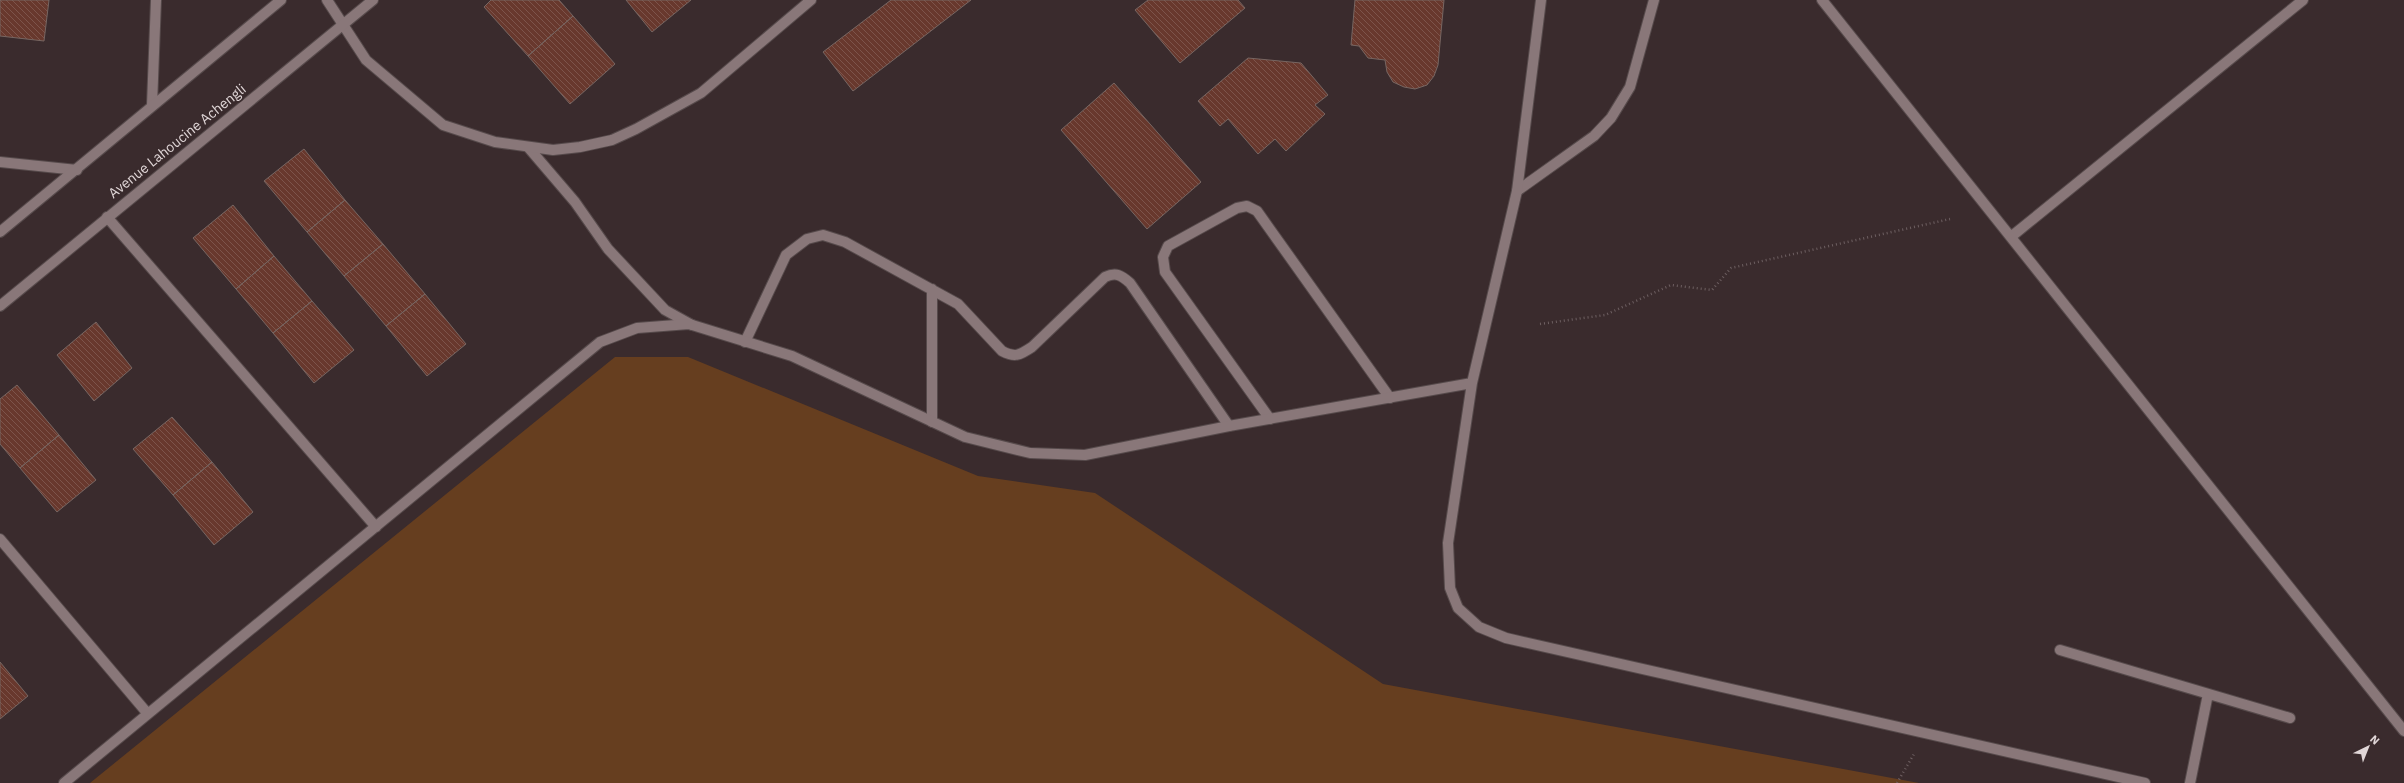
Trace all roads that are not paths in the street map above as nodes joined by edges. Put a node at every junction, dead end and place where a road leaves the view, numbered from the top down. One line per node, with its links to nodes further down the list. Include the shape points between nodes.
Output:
1 (156, 0): 11 (street)
2 (281, 0): 11 (street)
3 (327, 0): 10 (street)
4 (373, 0): 10 (street, Avenue Lahoucine Achengli)
5 (811, 0): 12 (street, via 700,93 636,129 612,140 580,148 553,150)
6 (1541, 0): 15 (street)
7 (1654, 0): 15 (street, via 1630,87 1611,118 1594,136)
8 (1822, 0): 18 (street)
9 (2303, 0): 18 (street)
10 (343, 24): 12 (street, via 366,60 443,125 495,142); 16 (street, Avenue Lahoucine Achengli)
11 (152, 105): 14 (street)
12 (528, 147): 21 (street, via 575,202 613,255 665,310)
13 (0, 162): 14 (street)
14 (77, 170): 17 (street)
15 (1517, 191): 23 (street)
16 (107, 217): 20 (street, Avenue Lahoucine Achengli); 28 (street)
17 (0, 232)
18 (2012, 236): 34 (street)
19 (932, 289): 22 (street, via 845,242 823,235 807,239 786,255); 26 (street); 27 (street, via 958,304 1002,351 1011,356 1019,356 1032,348 1105,277 1113,273 1121,275 1130,283)
20 (0, 306)
21 (692, 325): 22 (street); 28 (street, via 637,328 600,342)
22 (745, 342): 26 (street, via 792,356)
23 (1472, 383): 24 (street); 36 (street, via 1448,543 1448,566 1450,588 1458,608 1479,627 1506,638)
24 (1390, 398): 25 (street); 25 (street, via 1257,211 1247,206 1237,208 1168,246 1163,257 1165,272)
25 (1270, 419): 27 (street)
26 (932, 422): 27 (street, via 965,437 1030,452 1085,455)
27 (1229, 426)
28 (376, 527): 32 (street)
29 (0, 539): 32 (street)
30 (2060, 650): 31 (street)
31 (2208, 694): 33 (street); 37 (street)
32 (148, 714): 35 (street)
33 (2290, 718)
34 (2404, 731)
35 (64, 783)
36 (2145, 783)
37 (2190, 783)

